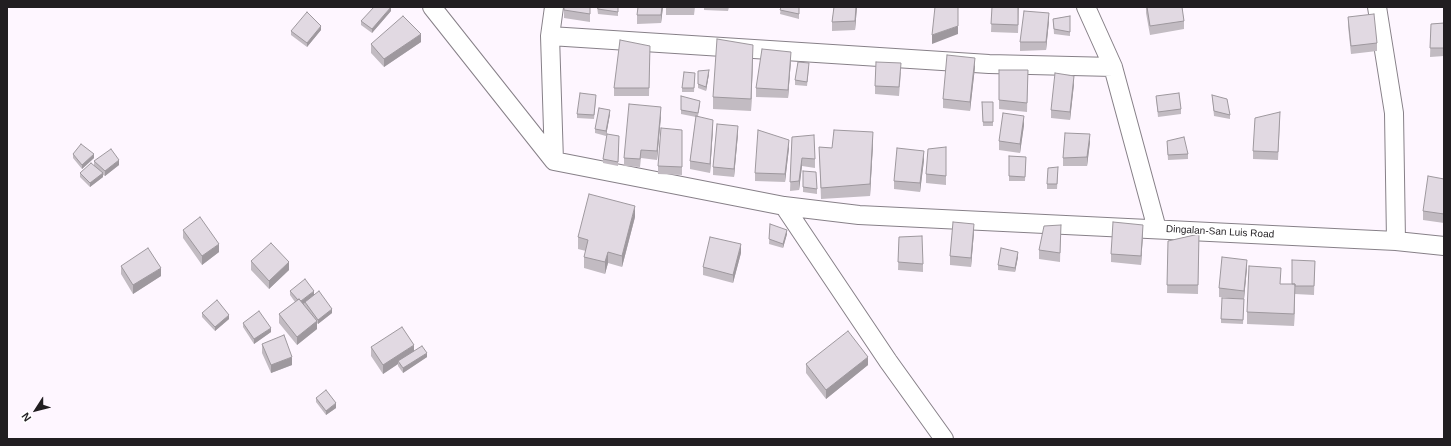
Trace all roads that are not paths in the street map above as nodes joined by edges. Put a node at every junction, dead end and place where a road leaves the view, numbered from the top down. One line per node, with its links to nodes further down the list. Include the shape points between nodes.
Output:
1 (432, 7): 7 (street)
2 (554, 7): 5 (street)
3 (1086, 7): 6 (street, Dingalan-San Luis Road)
4 (1377, 7): 10 (street, via 1394,113)
5 (550, 36): 6 (street, via 989,64); 7 (street)
6 (1113, 67): 9 (street, Dingalan-San Luis Road)
7 (554, 161): 8 (street)
8 (784, 206): 9 (street, via 859,215); 12 (street)
9 (1157, 229): 10 (street, Dingalan-San Luis Road)
10 (1396, 241): 11 (street, Dingalan-San Luis Road)
11 (1444, 246)
12 (944, 439)

